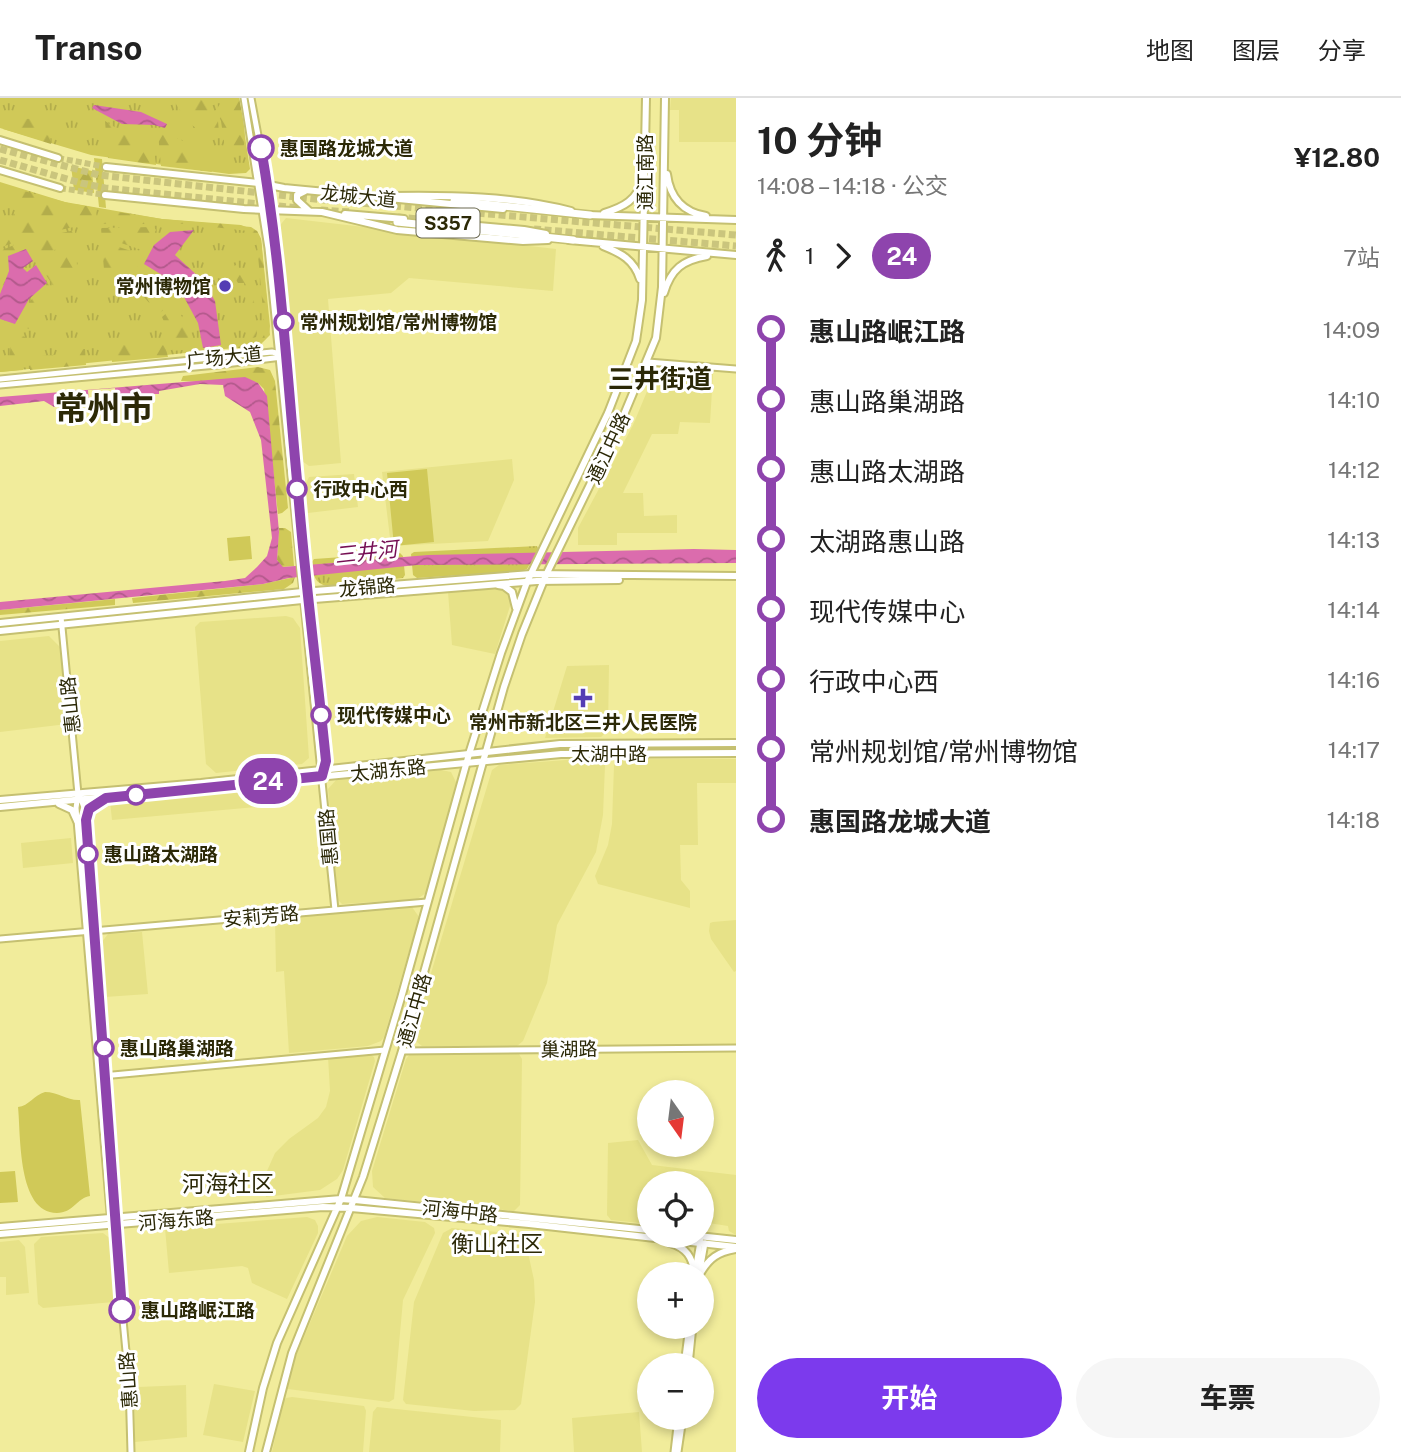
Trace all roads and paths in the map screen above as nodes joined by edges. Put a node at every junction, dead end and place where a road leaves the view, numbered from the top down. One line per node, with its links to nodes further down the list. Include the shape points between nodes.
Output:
1 (244, 98): 11 (street)
2 (251, 98): 11 (street)
3 (646, 98): 8 (main road, 通江南路)
4 (664, 98): 6 (main road, 通江南路)
5 (0, 140): 7 (main road)
6 (664, 157): 21 (main road, 通江南路); 22 (main road, via 671,191 684,208 693,214)
7 (58, 158)
8 (645, 160): 19 (main road, via 639,194 625,205); 20 (main road, 通江南路)
9 (106, 167): 11 (main road, 龙城大道 / S357)
10 (0, 170): 12 (main road)
11 (263, 184): 13 (main road, 龙城大道 / S357); 16 (street); 17 (street)
12 (60, 188)
13 (307, 191): 18 (main road, via 297,200); 19 (main road, 龙城大道 / S357)
14 (105, 195): 17 (main road)
15 (454, 201): 19 (highway)
16 (272, 209): 17 (main road); 18 (main road); 32 (street)
17 (263, 210): 32 (street)
18 (309, 211): 24 (main road, via 397,230 523,241)
19 (593, 215): 20 (main road, 龙城大道 / S357)
20 (645, 218): 21 (main road, 龙城大道 / S357); 26 (main road, 通江南路)
21 (664, 219): 22 (main road, 龙城大道 / S357); 27 (main road, 通江中路)
22 (734, 220)
23 (397, 222): 24 (highway)
24 (573, 240): 25 (main road)
25 (595, 243): 26 (main road); 30 (main road, via 626,257 637,271)
26 (643, 246): 27 (main road); 30 (main road, 通江中路)
27 (662, 249): 28 (main road); 31 (main road, 通江中路)
28 (716, 254): 29 (main road); 31 (main road, via 690,260 668,276)
29 (736, 256)
30 (643, 291): 37 (main road, 通江中路, via 626,368)
31 (660, 312): 33 (main road, 通江中路)
32 (282, 356): 35 (street, 广场大道, via 272,352); 36 (street, 广场大道); 42 (street, 惠国路)
33 (648, 362): 34 (street); 38 (main road, 通江中路)
34 (736, 369)
35 (0, 379)
36 (0, 385)
37 (531, 574): 38 (main road, 龙锦路); 40 (main road); 42 (main road, 龙锦路)
38 (545, 578): 39 (main road, 龙锦路); 40 (main road, 龙锦路); 48 (main road, 通江中路, via 518,644)
39 (736, 578)
40 (527, 582): 41 (main road, 龙锦路); 43 (main road, 通江中路)
41 (498, 585): 42 (main road, 龙锦路); 43 (main road, via 512,592)
42 (306, 596): 44 (main road, 龙锦路); 52 (street, 惠国路)
43 (517, 607): 50 (main road, 通江中路)
44 (61, 620): 45 (main road, 龙锦路); 46 (main road, 龙锦路); 53 (street, 惠山路)
45 (0, 623)
46 (0, 631)
47 (736, 743): 48 (main road, 太湖中路, via 560,744)
48 (487, 750): 50 (main road, 太湖中路); 51 (main road, 通江中路)
49 (736, 753): 51 (main road, 太湖中路, via 561,754)
50 (468, 758): 51 (main road, 太湖东路); 52 (main road, 太湖东路); 60 (main road, 通江中路)
51 (483, 762): 67 (main road, 通江中路)
52 (322, 772): 53 (main road, 太湖东路); 54 (main road, 太湖东路); 61 (street, 惠国路)
53 (79, 798): 54 (main road, 太湖东路); 55 (main road, 太湖东路); 56 (main road, 太湖东路); 58 (street, 惠山路); 59 (street, 惠山路)
54 (106, 798): 58 (main road, via 89,809)
55 (0, 800)
56 (54, 803): 57 (main road, 太湖东路); 59 (main road, via 72,810)
57 (0, 807)
58 (86, 820): 62 (street, 惠山路)
59 (77, 821): 63 (street, 惠山路)
60 (427, 902): 61 (street, 安莉芳路); 66 (main road, 通江中路)
61 (335, 910): 62 (street, 安莉芳路)
62 (95, 931): 63 (street, 安莉芳路); 68 (street, 惠山路)
63 (88, 932): 64 (street, 安莉芳路); 68 (street, 惠山路)
64 (0, 939)
65 (736, 1048): 67 (street, 巢湖路)
66 (385, 1050): 68 (street); 69 (main road, 通江中路)
67 (402, 1051): 70 (main road, 通江中路)
68 (102, 1076): 73 (street, 惠山路)
69 (341, 1199): 70 (main road, 河海东路); 71 (main road, 通江中路); 73 (main road, 河海东路)
70 (355, 1200): 72 (main road, 通江中路); 75 (main road, 河海中路)
71 (337, 1207): 72 (main road, 河海东路); 73 (main road, 河海东路); 87 (main road, via 277,1343)
72 (351, 1208): 77 (main road, 河海中路); 88 (main road, 通江中路, via 292,1353)
73 (114, 1221): 74 (main road, 河海东路); 76 (main road, 河海东路); 86 (street, 惠山路)
74 (0, 1227)
75 (637, 1229)
76 (0, 1234)
77 (637, 1236)
78 (714, 1239): 79 (main road, 河海中路)
79 (736, 1240)
80 (714, 1242): 82 (main road, 河海中路)
81 (683, 1248): 83 (main road)
82 (736, 1248): 84 (main road)
83 (693, 1262)
84 (707, 1262)
85 (679, 1430): 89 (street)
86 (131, 1452)
87 (248, 1452)
88 (266, 1452)
89 (676, 1452)

